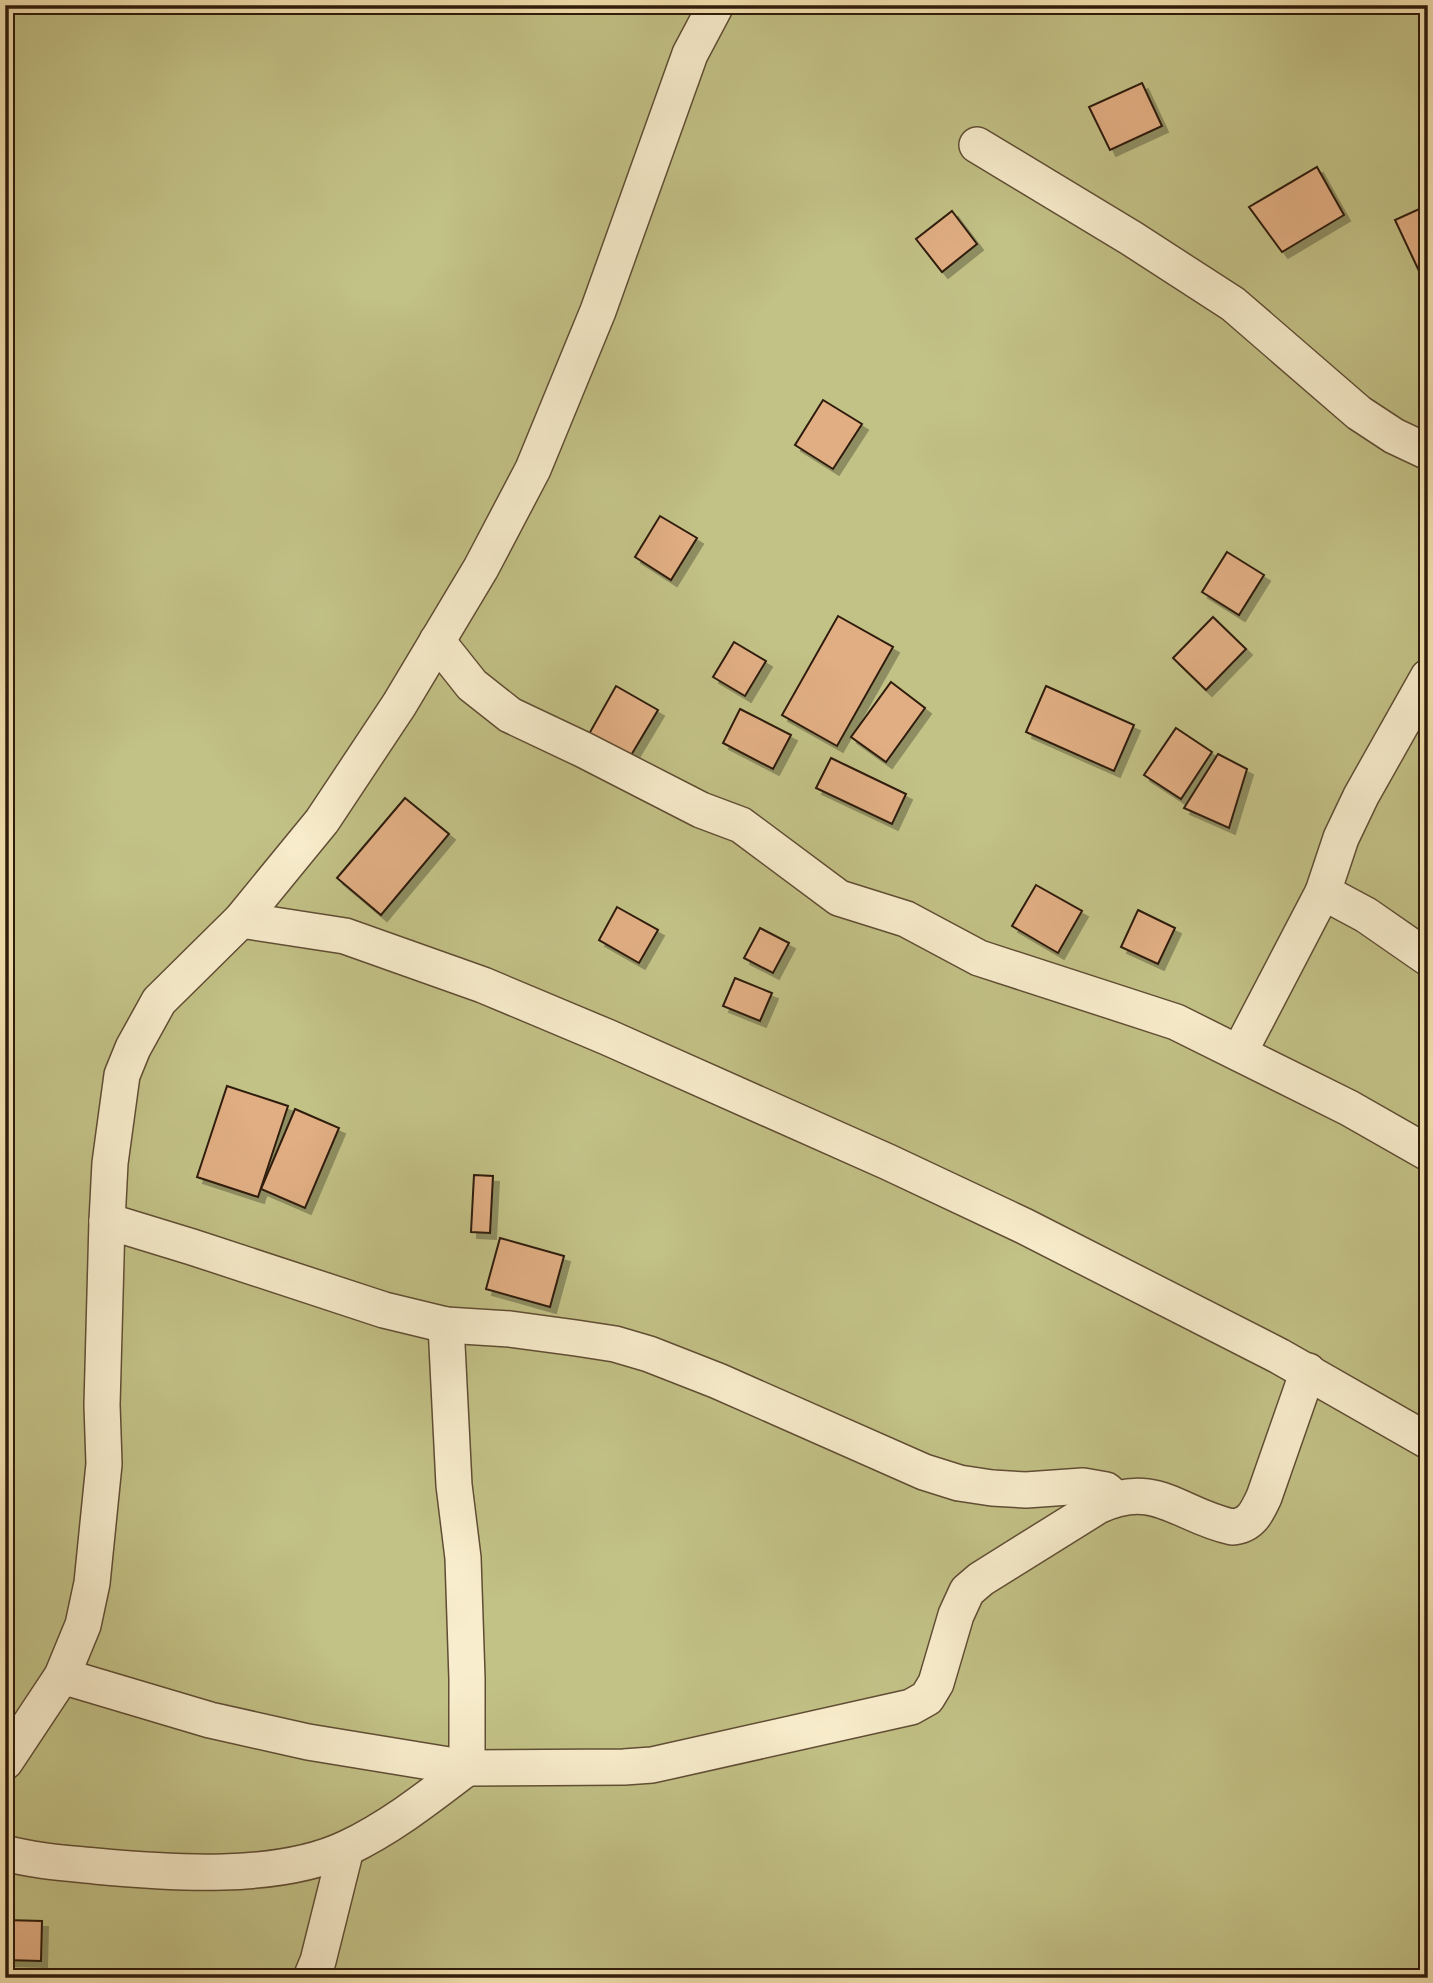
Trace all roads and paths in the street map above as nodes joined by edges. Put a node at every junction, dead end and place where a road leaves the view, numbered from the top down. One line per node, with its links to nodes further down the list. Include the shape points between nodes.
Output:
1 (716, 5): 4 (street, via 690,54 598,311 533,469)
2 (977, 145): 3 (street, via 1233,304 1359,413)
3 (1428, 452)
4 (438, 641): 7 (street, via 322,821); 9 (street, via 472,685 510,715 701,810 741,825 839,898 906,919 979,958 1176,1022)
5 (1428, 677): 6 (street, via 1361,796)
6 (1322, 892): 8 (street, via 1366,915); 9 (street)
7 (241, 920): 11 (street, via 159,1001 133,1048 117,1103); 13 (street, via 345,936 483,985 898,1167)
8 (1428, 958)
9 (1239, 1053): 10 (street)
10 (1428, 1153)
11 (107, 1221): 12 (street, via 384,1310); 16 (street, via 104,1464 98,1531 83,1625)
12 (446, 1325): 15 (street, via 576,1338 649,1354 959,1483 1026,1490 1083,1486 1105,1490); 18 (street, via 463,1558)
13 (1308, 1371): 14 (street); 15 (street, via 1264,1497 1254,1517 1240,1527 1223,1525 1156,1498)
14 (1428, 1441)
15 (1115, 1498): 18 (street, via 1068,1523 967,1591 936,1683 927,1698 911,1707 652,1765)
16 (62, 1676): 17 (street); 18 (street, via 210,1720 308,1742)
17 (5, 1762)
18 (467, 1768): 19 (street, via 395,1821)
19 (346, 1849): 20 (street, via 296,1865 161,1872); 21 (street)
20 (5, 1853)
21 (311, 1978)

